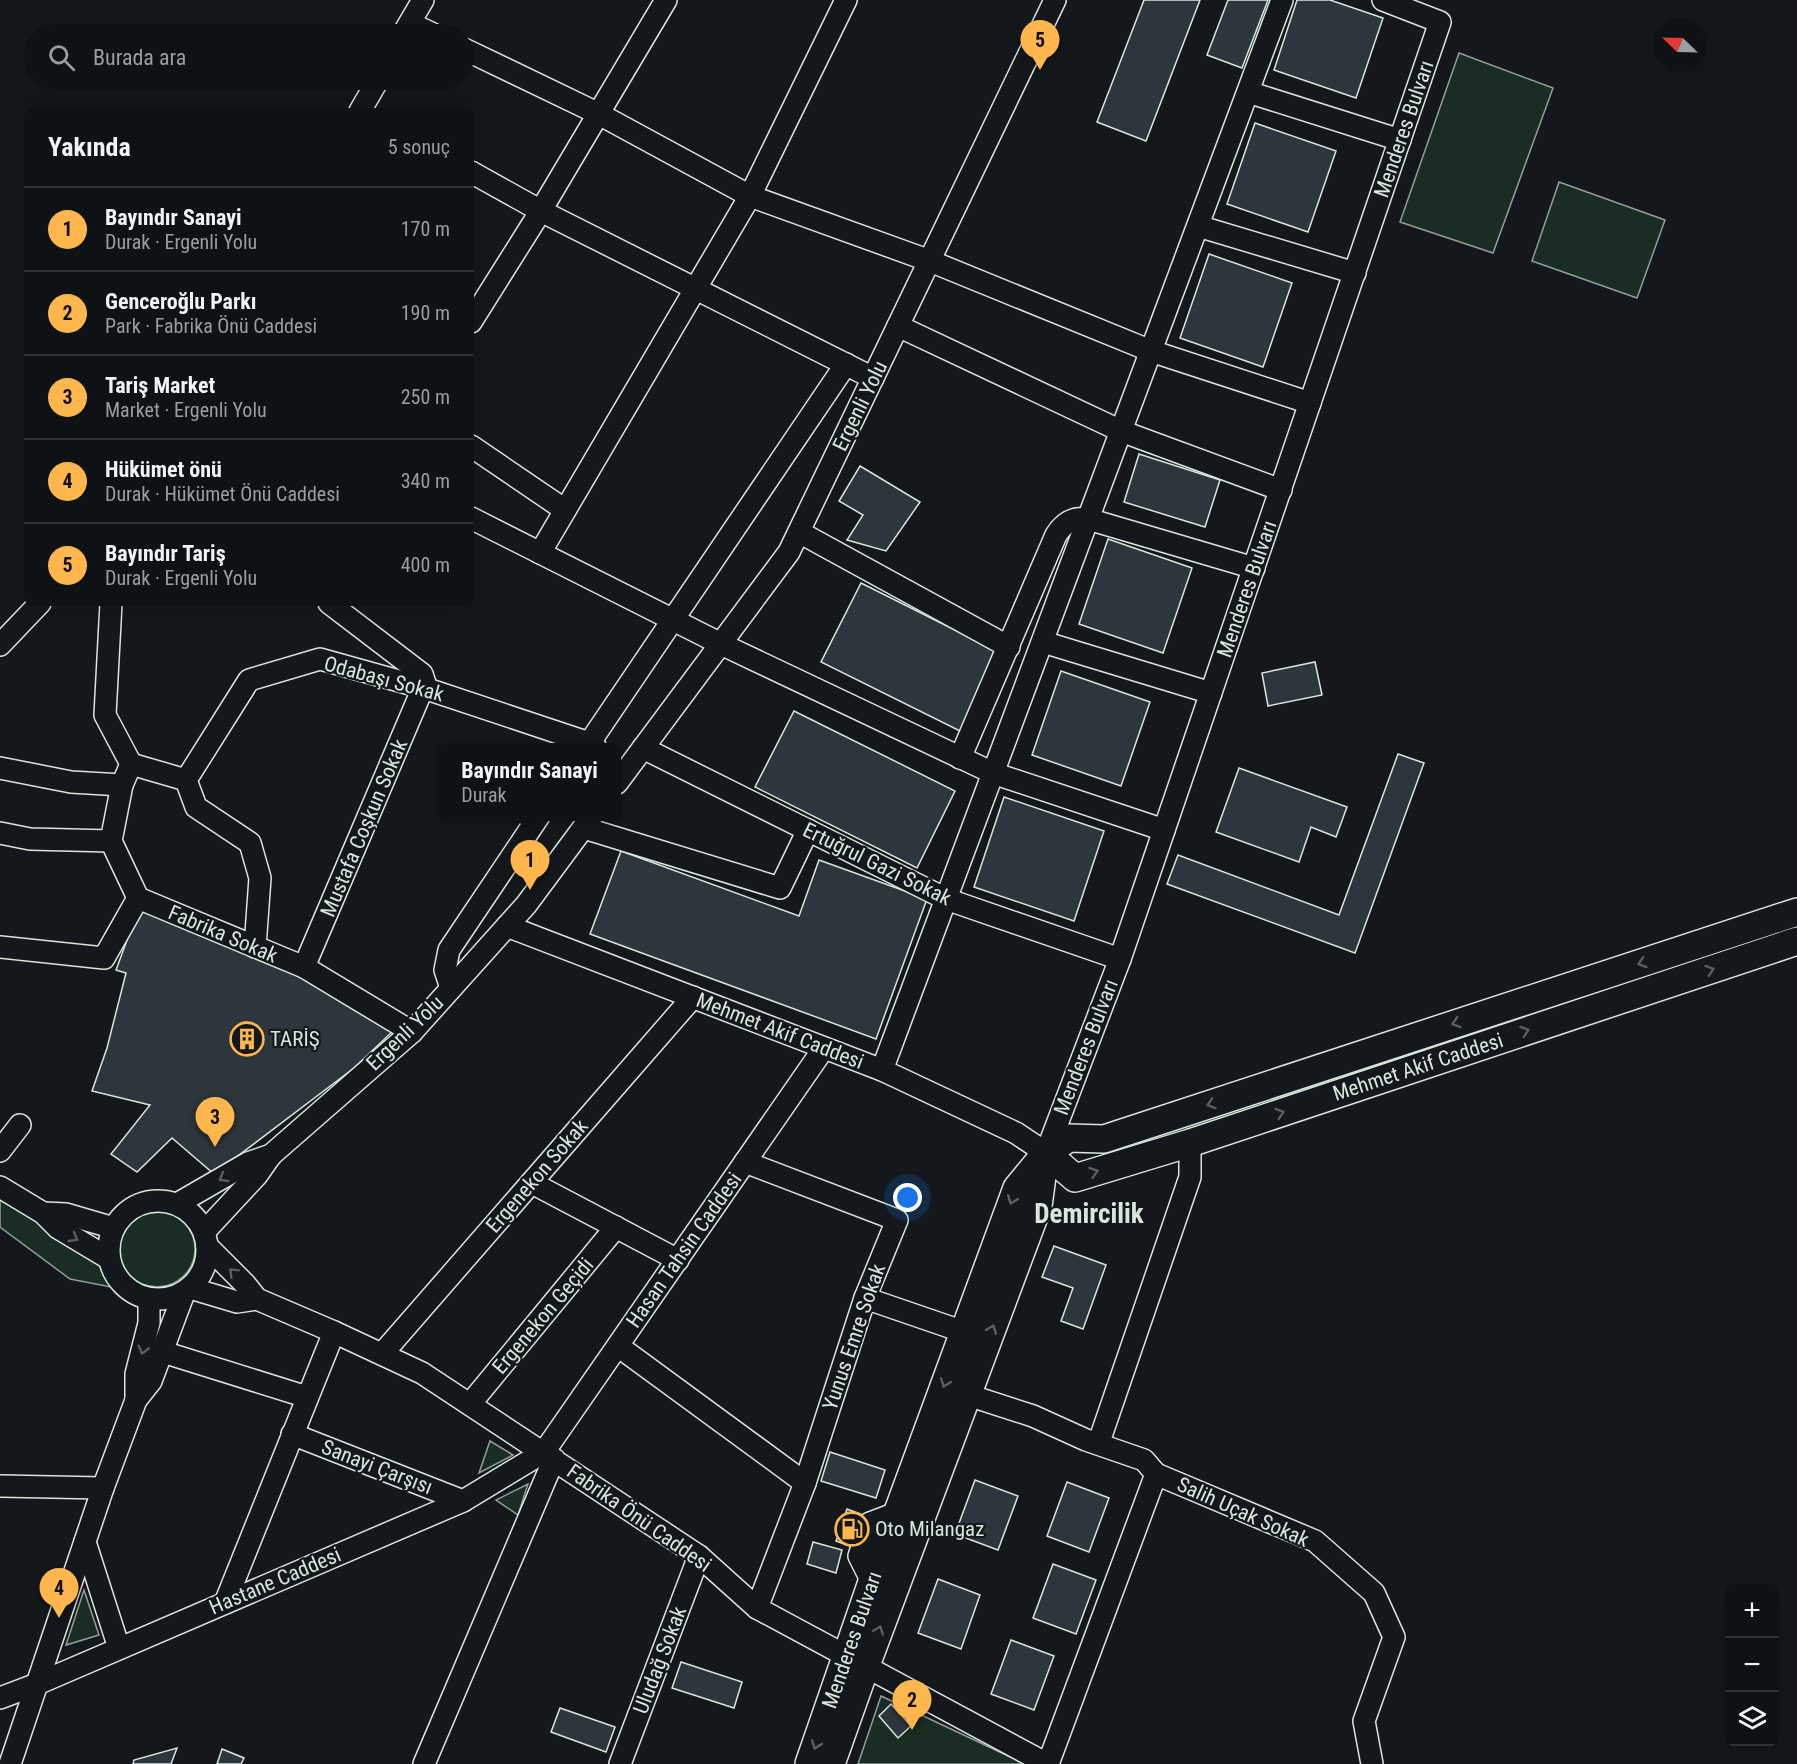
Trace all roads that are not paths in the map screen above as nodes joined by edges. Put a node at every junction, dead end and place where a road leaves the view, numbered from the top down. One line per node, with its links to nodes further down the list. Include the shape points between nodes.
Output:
1 (423, 0): 7 (street)
2 (666, 0): 12 (street)
3 (846, 0): 15 (street)
4 (1055, 0): 18 (street, Ergenli Yolu)
5 (1282, 0): 10 (street)
6 (1383, 0): 13 (street, Menderes Bulvarı, via 1440,22)
7 (409, 24)
8 (474, 54): 12 (street)
9 (372, 90): 11 (street)
10 (1248, 92): 13 (street); 17 (street)
11 (362, 108)
12 (599, 114): 15 (street); 16 (street)
13 (1400, 140): 19 (street, Menderes Bulvarı)
14 (474, 174): 16 (street)
15 (750, 196): 18 (street); 20 (street)
16 (541, 211): 20 (street); 21 (street)
17 (1198, 226): 19 (street); 23 (street)
18 (930, 261): 22 (street, Ergenli Yolu); 23 (street)
19 (1355, 273): 26 (street, Menderes Bulvarı)
20 (695, 289): 24 (street); 30 (street)
21 (474, 317)
22 (898, 326): 25 (street, Ergenli Yolu); 27 (street)
23 (1151, 351): 26 (street); 27 (street)
24 (846, 364): 25 (street); 39 (street)
25 (873, 378): 33 (street, Ergenli Yolu)
26 (1310, 403): 29 (street, Menderes Bulvarı)
27 (1121, 431): 29 (street); 31 (street)
28 (474, 448): 30 (street)
29 (1281, 489): 35 (street, Menderes Bulvarı)
30 (565, 510): 34 (street)
31 (1088, 519): 35 (street); 40 (street); 43 (street, via 1071,520 1060,529)
32 (474, 520): 34 (street)
33 (799, 532): 41 (street, Ergenli Yolu, via 789,552); 43 (street)
34 (540, 553): 39 (street)
35 (1254, 568): 45 (street, Menderes Bulvarı)
36 (37, 606): 42 (street)
37 (111, 606): 50 (street, via 105,716)
38 (333, 606): 44 (street, via 422,674)
39 (672, 620): 41 (street); 47 (street)
40 (1043, 642): 45 (street); 53 (street)
41 (721, 644): 48 (street, Ergenli Yolu); 49 (street)
42 (0, 645)
43 (1009, 647): 49 (street)
44 (424, 688): 46 (street, Odabaşı Sokak); 54 (street, Odabaşı Sokak, via 320,659 249,680); 70 (street, Mustafa Coşkun Sokak)
45 (1211, 693): 59 (street, Menderes Bulvarı)
46 (582, 743)
47 (593, 743)
48 (643, 748): 52 (street, Ergenli Yolu); 58 (street, Ertuğrul Gazi Sokak)
49 (960, 758): 53 (street)
50 (132, 764): 54 (street); 55 (street)
51 (0, 768): 55 (street, via 71,782)
52 (621, 769)
53 (993, 773): 59 (street); 63 (street)
54 (186, 780): 68 (street, via 196,807 250,843 260,878)
55 (122, 785): 61 (street)
56 (536, 821): 71 (street, via 449,950 445,970)
57 (588, 822): 58 (street, via 780,888); 65 (street, Ergenli Yolu)
58 (808, 830): 63 (street, Ertuğrul Gazi Sokak)
59 (1164, 830): 69 (street, Menderes Bulvarı)
60 (0, 833): 61 (street, via 30,839)
61 (111, 841): 62 (street)
62 (138, 898): 67 (street, via 104,958); 68 (street, Fabrika Sokak)
63 (946, 899): 69 (street, Ertuğrul Gazi Sokak); 75 (street)
64 (1797, 912): 79 (main road, Mehmet Akif Caddesi, one-way to 79, via 1104,1139 1069,1138)
65 (507, 926): 71 (street, Ergenli Yolu); 72 (street, Mehmet Akif Caddesi)
66 (1797, 941): 77 (main road, Mehmet Akif Caddesi, one-way to 66)
67 (0, 947)
68 (255, 947): 70 (street, Fabrika Sokak)
69 (1120, 959): 79 (street, Menderes Bulvarı)
70 (304, 968): 73 (street, Fabrika Sokak)
71 (451, 988): 73 (street, Ergenli Yolu)
72 (693, 997): 74 (street, Mehmet Akif Caddesi); 82 (street, Ergenekon Sokak)
73 (411, 1032): 80 (street, Ergenli Yolu)
74 (824, 1048): 75 (street, Mehmet Akif Caddesi); 81 (street, Hasan Tahsin Caddesi)
75 (882, 1070): 79 (street, Mehmet Akif Caddesi, via 1016,1133)
76 (20, 1125): 78 (street)
77 (1190, 1143): 79 (main road, Mehmet Akif Caddesi, one-way to 77, via 1075,1178); 105 (street, via 1191,1177)
78 (0, 1151)
79 (1046, 1153): 96 (main road, Menderes Bulvarı, one-way to 96, via 1017,1188); 100 (main road, Menderes Bulvarı, one-way to 79, via 1038,1206)
80 (271, 1155): 84 (street, Ergenli Yolu, one-way to 84, via 248,1163); 88 (street)
81 (745, 1162): 90 (street, Hasan Tahsin Caddesi); 92 (street, Yunus Emre Sokak, via 897,1220)
82 (531, 1183): 86 (street); 99 (street, Ergenekon Sokak)
83 (0, 1187): 85 (street)
84 (177, 1204): 87 (street, via 145,1203 130,1209); 88 (street, via 197,1220)
85 (43, 1213): 87 (street, via 66,1214); 89 (street, one-way to 89, via 58,1228)
86 (616, 1227): 90 (street); 103 (street, Ergenekon Geçidi)
87 (114, 1228): 89 (street)
88 (206, 1239): 91 (street, via 206,1262); 94 (street, Fabrika Önü Caddesi, one-way to 88)
89 (108, 1258): 93 (street, via 118,1280 129,1291)
90 (678, 1260): 97 (street, Hasan Tahsin Caddesi)
91 (187, 1291): 93 (street, via 159,1300); 94 (street, Fabrika Önü Caddesi, via 237,1302); 98 (street)
92 (865, 1298): 96 (street); 108 (street, Yunus Emre Sokak)
93 (149, 1299): 102 (street, one-way to 102, via 149,1323 136,1374)
94 (257, 1299): 95 (street, Fabrika Önü Caddesi)
95 (334, 1332): 99 (street, Fabrika Önü Caddesi); 101 (street)
96 (964, 1332): 117 (main road, Menderes Bulvarı, one-way to 117, via 872,1582)
97 (618, 1346): 106 (street, Hasan Tahsin Caddesi); 108 (street)
98 (163, 1352): 101 (street); 102 (street, via 151,1381)
99 (382, 1354): 103 (street, Fabrika Önü Caddesi, via 422,1373)
100 (968, 1395): 107 (street, Salih Uçak Sokak, via 1144,1460); 117 (main road, Menderes Bulvarı, one-way to 100)
101 (307, 1398): 104 (street)
102 (136, 1400): 110 (street)
103 (470, 1404): 106 (street, Fabrika Önü Caddesi)
104 (292, 1434): 111 (street, Sanayi Çarşısı); 114 (street)
105 (1101, 1436)
106 (549, 1456): 111 (street, Hastane Caddesi); 113 (street, Fabrika Önü Caddesi); 121 (street, Hasan Tahsin Caddesi)
107 (1156, 1474): 125 (street); 126 (street, Salih Uçak Sokak, via 1315,1541 1374,1593 1394,1637 1364,1721)
108 (805, 1483): 115 (street, Yunus Emre Sokak)
109 (0, 1486): 110 (street)
110 (103, 1488): 112 (street)
111 (463, 1501): 114 (street, Hastane Caddesi)
112 (85, 1542): 116 (street); 118 (street)
113 (699, 1556): 115 (street, Fabrika Önü Caddesi); 122 (street, Uludağ Sokak)
114 (225, 1603): 116 (street, Hastane Caddesi)
115 (757, 1608): 117 (street, Fabrika Önü Caddesi)
116 (119, 1648): 118 (street, Hastane Caddesi)
117 (856, 1662): 123 (main road, Menderes Bulvarı, one-way to 123); 124 (main road, Menderes Bulvarı); 125 (street, Fabrika Önü Caddesi)
118 (37, 1684): 119 (street, Hastane Caddesi); 120 (street)
119 (0, 1698)
120 (10, 1764)
121 (424, 1764)
122 (620, 1764)
123 (809, 1764)
124 (831, 1764)
125 (1048, 1764)
126 (1372, 1764)

